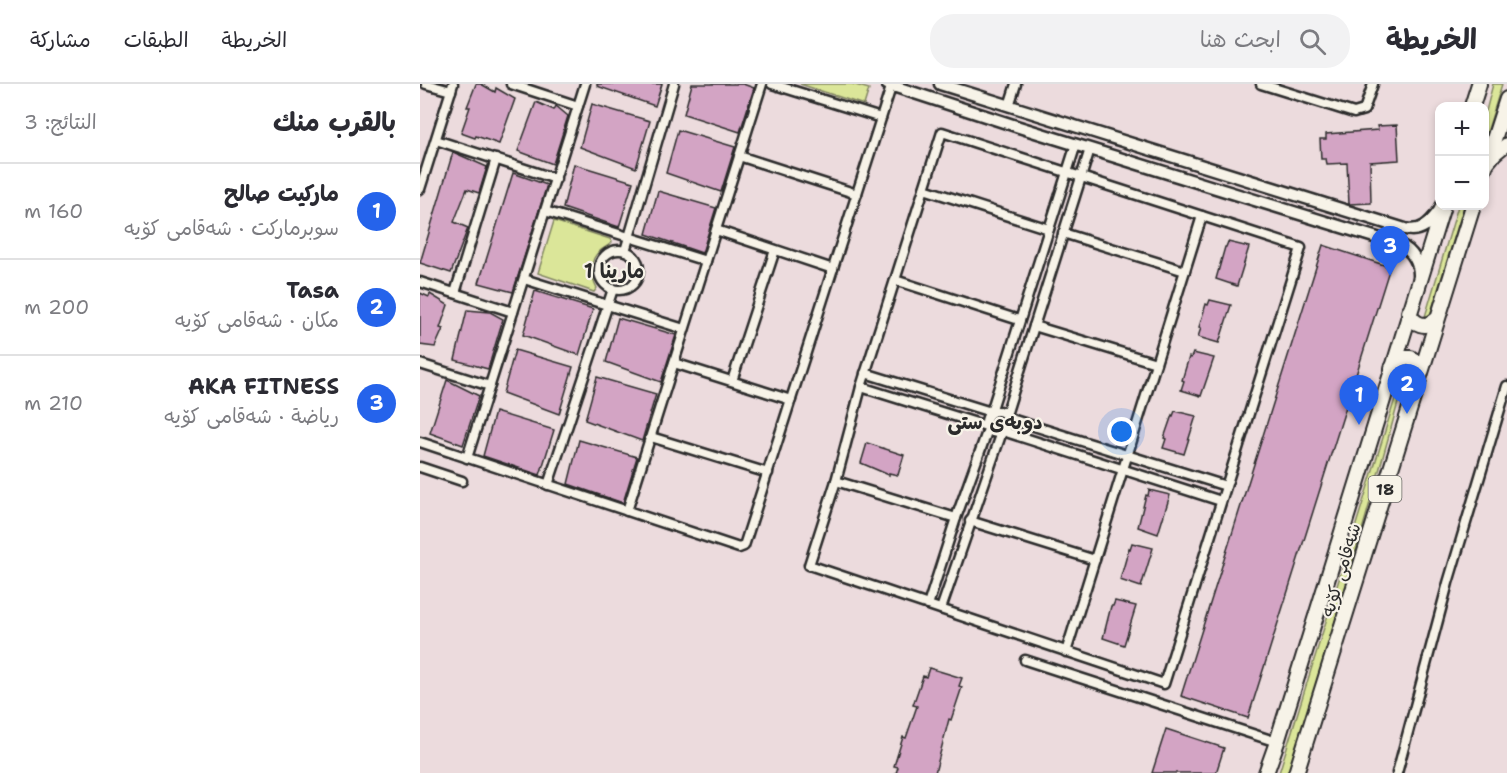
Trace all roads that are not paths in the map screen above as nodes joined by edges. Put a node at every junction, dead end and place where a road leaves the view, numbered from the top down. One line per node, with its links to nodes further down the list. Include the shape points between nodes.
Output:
1 (426, 84): 13 (street)
2 (511, 84): 17 (street)
3 (585, 84): 17 (street)
4 (674, 84): 45 (street)
5 (762, 84): 26 (street)
6 (772, 84): 20 (street)
7 (890, 84): 20 (street); 21 (street)
8 (940, 84): 18 (street)
9 (1016, 84): 18 (street)
10 (1261, 84): 14 (street)
11 (1373, 84): 14 (street, via 1364,110 1354,113)
12 (1479, 84): 16 (highway)
13 (452, 88): 22 (street)
14 (1289, 88)
15 (1507, 99): 27 (highway)
16 (1473, 102)
17 (578, 106): 31 (street)
18 (1009, 106): 19 (street)
19 (1024, 110): 21 (street); 42 (street)
20 (881, 118): 35 (street)
21 (1019, 127): 23 (street)
22 (436, 140): 28 (street); 33 (street)
23 (1076, 144): 25 (street); 30 (street)
24 (1507, 144): 29 (main road)
25 (1090, 149): 32 (street); 46 (street)
26 (739, 156): 35 (street); 43 (street)
27 (1489, 156)
28 (496, 159): 31 (street); 59 (street)
29 (1489, 163)
30 (1066, 174): 32 (street); 34 (street, via 942,132); 41 (street)
31 (556, 178): 39 (street)
32 (1081, 178): 40 (street); 44 (street)
33 (420, 189)
34 (924, 189): 41 (street); 55 (street)
35 (857, 194): 52 (street)
36 (1439, 210): 42 (street, via 1424,227)
37 (1441, 210): 57 (highway, شەقامی کۆیە / 18)
38 (1472, 210): 64 (highway, شەقامی کۆیە / 18)
39 (545, 211): 45 (street); 54 (street)
40 (1202, 216): 53 (street); 92 (street, via 1301,248)
41 (1048, 229): 49 (street)
42 (1409, 230): 46 (street)
43 (716, 231): 47 (street); 50 (street)
44 (1063, 233): 51 (street); 53 (street)
45 (629, 237): 48 (street); 50 (street)
46 (1404, 247): 57 (street, via 1416,261)
47 (775, 250): 52 (street); 73 (street)
48 (625, 251): 58 (street, via 606,255 600,266 602,280); 58 (street, via 635,258 638,276 631,286)
49 (1039, 258): 51 (street); 63 (street)
50 (706, 261): 66 (street)
51 (1054, 262): 65 (street)
52 (833, 269): 77 (street)
53 (1185, 272): 68 (street)
54 (524, 279): 60 (street); 61 (street)
55 (895, 280): 63 (street); 71 (street)
56 (420, 282): 59 (street)
57 (1419, 282): 62 (highway, شەقامی کۆیە / 18)
58 (613, 289): 60 (street)
59 (455, 293): 61 (street)
60 (607, 305): 66 (street); 91 (street)
61 (513, 312): 74 (street)
62 (1409, 312): 64 (highway, via 1420,325); 70 (highway, شەقامی کۆیە / 18)
63 (1019, 320): 78 (street)
64 (1436, 320): 72 (highway, شەقامی کۆیە / 18)
65 (1034, 326): 68 (street); 79 (street)
66 (684, 329): 67 (street)
67 (674, 363): 73 (street); 82 (street)
68 (1156, 363): 84 (street)
69 (420, 364): 74 (street)
70 (1391, 368): 72 (highway, via 1401,358 1412,358); 102 (highway, شەقامی کۆیە / 18)
71 (865, 373): 76 (street); 78 (street)
72 (1419, 378): 104 (highway, شەقامی کۆیە / 18)
73 (732, 381): 77 (street)
74 (490, 386): 85 (street)
75 (1507, 386): 105 (street, via 1451,572)
76 (861, 387): 80 (street); 89 (street)
77 (791, 400): 88 (street)
78 (992, 412): 79 (street, via 998,410); 80 (street, via 986,419)
79 (1007, 417): 81 (street, via 1008,425); 84 (street)
80 (987, 427): 81 (street, via 993,432); 95 (street)
81 (1003, 431): 87 (street); 96 (street)
82 (651, 437): 88 (street); 94 (street)
83 (420, 442): 85 (street)
84 (1127, 456): 87 (street); 92 (street)
85 (467, 458): 91 (street)
86 (420, 467): 90 (street)
87 (1123, 470): 93 (street); 97 (street)
88 (768, 473): 94 (street, via 741,548)
89 (836, 481): 95 (street); 98 (street, via 809,565)
90 (462, 482)
91 (548, 484): 94 (street)
92 (1226, 486): 93 (street)
93 (1221, 501): 100 (street, via 1164,684)
94 (627, 511)
95 (956, 518): 98 (street)
96 (970, 521): 97 (street); 99 (street)
97 (1095, 560): 100 (street)
98 (928, 605): 99 (street)
99 (941, 609): 100 (street)
100 (1066, 652)
101 (1025, 660): 102 (street)
102 (1277, 742): 103 (highway, شەقامی کۆیە / 18)
103 (1266, 773)
104 (1296, 773)
105 (1397, 773)

